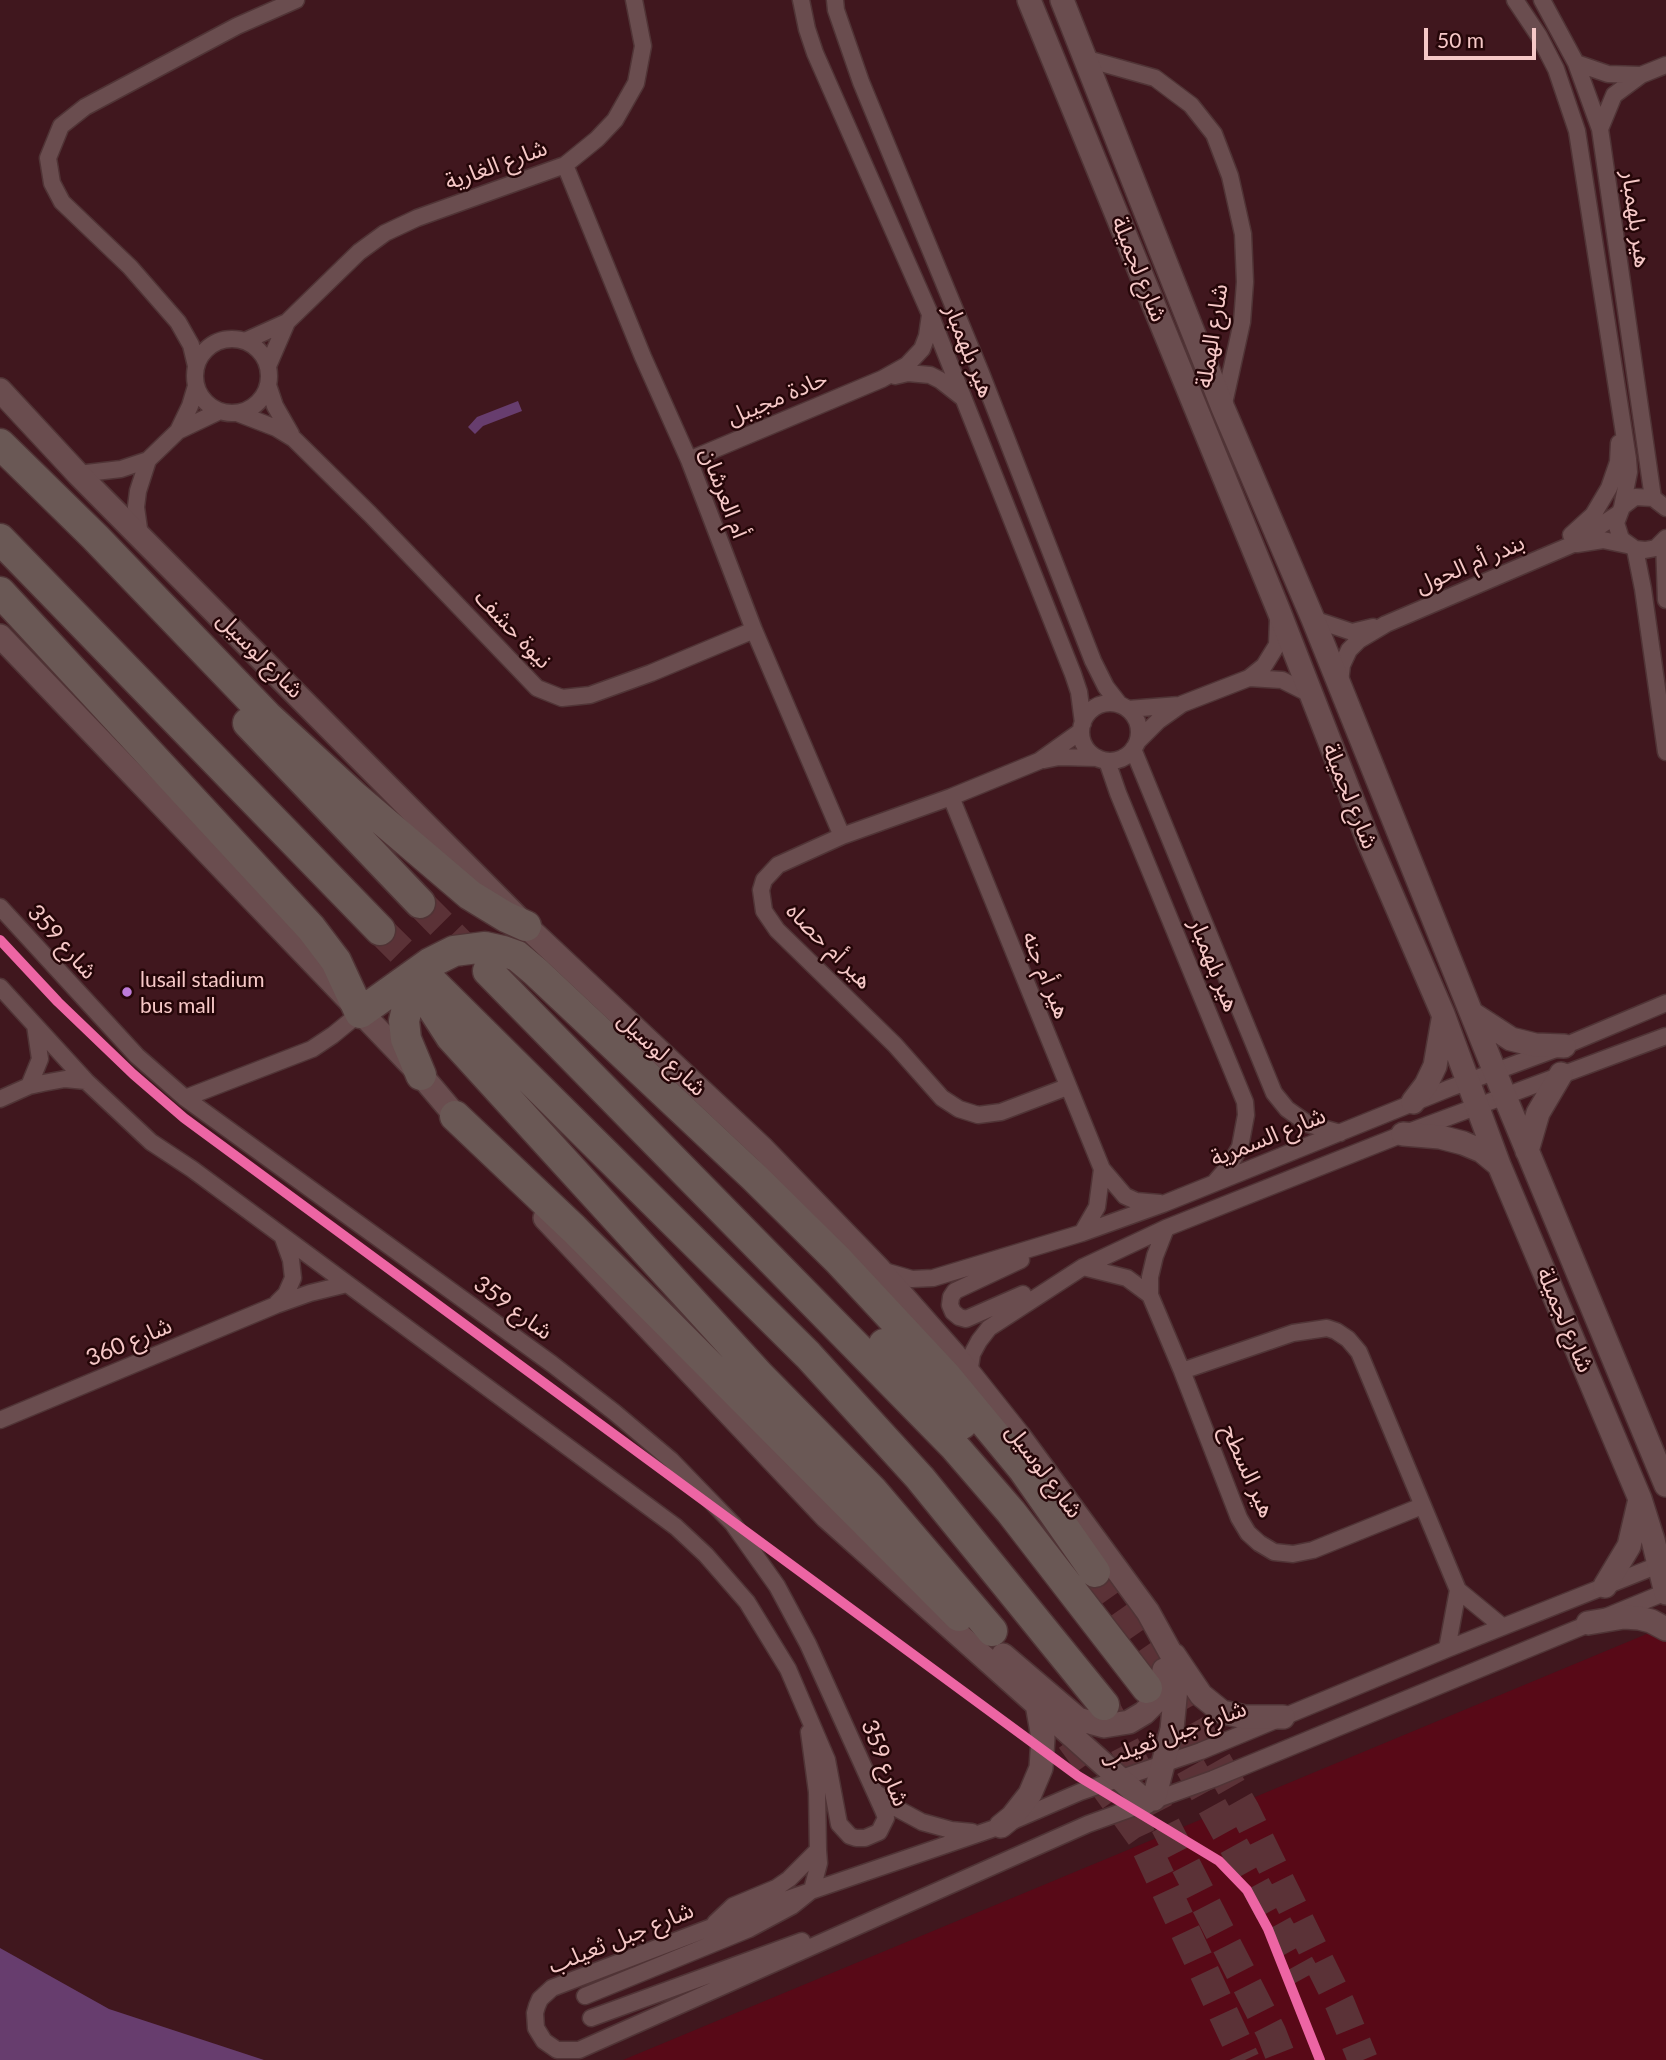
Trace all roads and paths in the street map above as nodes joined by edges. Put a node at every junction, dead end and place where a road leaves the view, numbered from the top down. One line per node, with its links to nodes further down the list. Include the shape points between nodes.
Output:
1 (296, 0): 16 (street, via 85,107 61,125 54,140 49,168 62,202 130,267)
2 (634, 0): 14 (street, شارع الغارية, via 643,46 636,83 615,120)
3 (801, 0): 15 (street, هير بلهمبار, via 815,53)
4 (835, 0): 57 (street, هير بلهمبار, via 861,82 1093,662 1105,687)
5 (1029, 0): 48 (street, شارع لجميلة)
6 (1062, 0): 9 (street, شارع لجميلة)
7 (1515, 0): 26 (street, هير بلهمبار, via 1556,69 1577,131)
8 (1542, 0): 10 (street, هير بلهمبار)
9 (1087, 59): 28 (street, شارع لجميلة); 28 (street, شارع الهملة, via 1155,78 1191,105 1214,134 1230,176 1243,234 1245,282 1242,322)
10 (1576, 63): 12 (street, via 1608,74); 13 (street, هير بلهمبار)
11 (1666, 65): 12 (street)
12 (1641, 75): 13 (street, via 1614,95)
13 (1600, 129): 38 (street, هير بلهمبار)
14 (565, 165): 17 (street, شارع الغارية, via 385,233); 36 (street, أم العرشان)
15 (930, 314): 22 (street, حادة مجيبل, via 927,336 916,358); 27 (street, هير بلهمبار)
16 (178, 322): 18 (street); 20 (street)
17 (287, 322): 19 (street, شارع الغارية); 21 (street, شارع الغارية)
18 (218, 341): 19 (street); 20 (street, via 208,347)
19 (245, 341): 21 (street, via 257,348)
20 (196, 366): 24 (street)
21 (268, 366): 23 (street)
22 (883, 379): 27 (street, حادة مجيبل, via 908,373 930,375); 36 (street, حادة مجيبل)
23 (268, 385): 30 (street, via 260,400); 32 (street, نيوة حشف)
24 (196, 386): 29 (street, via 201,397); 31 (street)
25 (0, 390): 37 (street, شارع لوسيل)
26 (1618, 396): 39 (street, هير بلهمبار, via 1629,472); 45 (street, هير بلهمبار, via 1618,462 1609,488 1587,521)
27 (963, 398): 58 (street, هير بلهمبار, via 1073,674)
28 (1223, 408): 49 (street, شارع لجميلة)
29 (220, 411): 30 (street); 31 (street)
30 (237, 412): 32 (street, نيوة حشف)
31 (178, 431): 35 (street)
32 (294, 439): 51 (street, نيوة حشف, via 537,688 562,698 590,695)
33 (0, 444): 67 (highway, via 267,716 355,797 470,895)
34 (0, 460): 65 (highway)
35 (148, 460): 37 (street, via 107,472); 40 (street, via 136,506)
36 (689, 460): 51 (street, أم العرشان)
37 (79, 474): 40 (street, شارع لوسيل)
38 (1661, 502): 39 (street, بندر أم الحول, via 1636,497)
39 (1620, 511): 43 (street, بندر أم الحول); 44 (street, via 1617,531)
40 (140, 536): 67 (street, شارع لوسيل)
41 (0, 539): 68 (highway)
42 (1665, 540): 44 (street, via 1656,548); 47 (street)
43 (1571, 545): 44 (street, بندر أم الحول, via 1603,540); 45 (street, بندر أم الحول)
44 (1631, 547): 60 (street, via 1643,589)
45 (1535, 561): 50 (street, بندر أم الحول)
46 (0, 592): 74 (highway, via 311,928 336,961)
47 (1666, 600)
48 (1278, 609): 53 (street, via 1277,645 1264,666); 55 (street, شارع لجميلة)
49 (1313, 619): 50 (street, بندر أم الحول, via 1352,632); 54 (street, شارع لجميلة)
50 (1386, 624): 54 (street, بندر أم الحول, via 1349,650)
51 (754, 630): 64 (street, أم العرشان)
52 (4, 645): 74 (street)
53 (1249, 678): 55 (street, via 1282,680); 56 (street)
54 (1340, 685): 76 (street, شارع لجميلة)
55 (1310, 694): 75 (street, شارع لجميلة)
56 (1182, 704): 57 (street); 59 (street)
57 (1124, 707): 58 (street, via 1097,706); 59 (street, via 1138,723)
58 (1082, 727): 61 (street, via 1086,747); 62 (street, هير أم حصاه)
59 (1136, 745): 61 (street, via 1122,758); 93 (street, هير بلهمبار, via 1274,1093 1308,1124)
60 (1666, 752)
61 (1102, 760): 62 (street, هير أم حصاه, via 1059,757); 98 (street, هير بلهمبار, via 1245,1102 1240,1147)
62 (1039, 761): 63 (street, هير أم حصاه)
63 (951, 797): 64 (street, هير أم حصاه); 86 (street, هير أم جنه)
64 (842, 836): 86 (street, هير أم حصاه, via 778,865 764,880 762,904 777,930 895,1045 942,1098 959,1109 978,1115 1001,1112)
65 (420, 903)
66 (0, 907): 88 (street, شارع 359, via 137,1056)
67 (526, 926): 104 (street, شارع لوسيل, via 763,1149)
68 (380, 930)
69 (488, 971): 72 (highway)
70 (421, 975): 72 (highway, via 454,951 485,947 517,957 536,972 838,1260 947,1377 1023,1469 1096,1572 947,1408 799,1258 657,1121); 74 (highway); 82 (highway, via 404,1021); 92 (highway, via 433,1009 451,1037 723,1336 872,1490 992,1631 960,1617 948,1606 574,1229); 126 (highway, via 808,1355 920,1478)
71 (0, 987): 77 (street, شارع 359)
72 (513, 997): 124 (highway, via 954,1446)
73 (1666, 1003): 79 (street, شارع السمرية)
74 (360, 1013): 82 (street); 88 (street, via 312,1049)
75 (1443, 1014): 84 (street, شارع لجميلة); 90 (street, via 1438,1058)
76 (1474, 1016): 79 (street, via 1511,1039); 80 (street, شارع لجميلة)
77 (35, 1025): 83 (street, شارع 359); 85 (street, via 40,1059)
78 (1663, 1039): 81 (street, شارع السمرية)
79 (1564, 1046): 80 (street, شارع السمرية)
80 (1495, 1071): 84 (street, شارع السمرية); 87 (street, شارع لجميلة)
81 (1561, 1074): 87 (street, شارع السمرية); 95 (street, via 1538,1113)
82 (421, 1075): 92 (street)
83 (86, 1081): 85 (street, via 65,1079); 102 (street, شارع 359, via 151,1142)
84 (1468, 1081): 90 (street, شارع السمرية); 91 (street, شارع لجميلة)
85 (29, 1086): 89 (street)
86 (1067, 1087): 97 (street, هير أم جنه)
87 (1505, 1097): 91 (street, شارع السمرية); 95 (street, شارع لجميلة)
88 (185, 1098): 131 (street, شارع 359, via 552,1364 671,1460 733,1524 777,1587 808,1644)
89 (0, 1099)
90 (1413, 1102): 93 (street, شارع السمرية)
91 (1477, 1108): 94 (street, شارع السمرية); 96 (street, شارع لجميلة)
92 (455, 1116): 118 (street, via 572,1250 789,1478)
93 (1340, 1133): 98 (street, شارع السمرية)
94 (1403, 1134): 96 (street, via 1463,1143); 100 (street, شارع السمرية)
95 (1527, 1151): 111 (street, شارع لجميلة)
96 (1499, 1165): 112 (street, شارع لجميلة)
97 (1102, 1169): 99 (street, هير أم جنه, via 1125,1196); 101 (street, via 1097,1207)
98 (1214, 1183): 99 (street, شارع السمرية)
99 (1163, 1204): 101 (street, شارع السمرية)
100 (1166, 1228): 103 (street, شارع السمرية); 106 (street, via 1155,1256)
101 (1082, 1233): 103 (street, via 962,1287 955,1291 950,1305 959,1317 974,1317); 104 (street, شارع السمرية, via 933,1278 912,1279)
102 (281, 1234): 105 (street, شارع 359); 107 (street, via 293,1278)
103 (1083, 1267): 106 (street, via 1127,1278); 109 (street, شارع السمرية, via 989,1328 972,1354)
104 (879, 1269): 109 (street, شارع لوسيل)
105 (347, 1284): 107 (street, شارع 360); 127 (street, شارع 359, via 676,1527 747,1602 778,1650)
106 (1150, 1295): 108 (street, هير السطح)
107 (276, 1305): 110 (street, شارع 360)
108 (1182, 1371): 113 (street, via 1293,1333 1336,1331 1359,1352); 113 (street, هير السطح, via 1239,1518 1248,1533 1274,1552 1313,1549)
109 (969, 1374): 122 (street, شارع لوسيل, via 1019,1436)
110 (0, 1420)
111 (1666, 1485)
112 (1640, 1499): 114 (street, شارع لجميلة); 115 (street, via 1629,1546)
113 (1422, 1506): 116 (street)
114 (1662, 1558): 115 (street, شارع جبل ثعيلب); 117 (street, شارع لجميلة)
115 (1605, 1586): 120 (street, شارع جبل ثعيلب)
116 (1458, 1590): 120 (street); 123 (street)
117 (1666, 1592): 119 (street, شارع جبل ثعيلب)
118 (911, 1595): 122 (street, via 1011,1661 1078,1719 1091,1724 1129,1722 1156,1701 1164,1674); 125 (street)
119 (1588, 1623): 121 (street, via 1639,1618); 132 (street, شارع جبل ثعيلب, via 1213,1779)
120 (1503, 1627): 123 (street, شارع جبل ثعيلب)
121 (1666, 1629)
122 (1164, 1639): 128 (street, via 1201,1695 1223,1712); 129 (street, شارع لوسيل, via 1174,1659 1176,1688 1172,1729)
123 (1447, 1649): 128 (street, شارع جبل ثعيلب)
124 (1147, 1688)
125 (1037, 1704): 130 (street); 133 (street, via 1043,1738 1041,1768 1030,1794 1012,1817)
126 (1104, 1705)
127 (805, 1709): 131 (street, شارع 359, via 827,1760 839,1824 850,1836 874,1836 884,1826 886,1818); 134 (street, via 817,1792)
128 (1283, 1717): 129 (street, شارع جبل ثعيلب)
129 (1161, 1764): 130 (street, شارع جبل ثعيلب); 132 (street, شارع لوسيل)
130 (1119, 1778): 132 (street); 133 (street, شارع جبل ثعيلب)
131 (873, 1790): 133 (street, via 922,1822 951,1830)
132 (1150, 1800): 135 (street, شارع جبل ثعيلب)
133 (991, 1829): 136 (street, شارع جبل ثعيلب)
134 (818, 1850): 136 (street); 137 (street, via 789,1879 733,1906)
135 (943, 1889): 137 (street, شارع جبل ثعيلب, via 579,2050 557,2050 539,2035 535,2013 540,1999 552,1989); 139 (street)
136 (812, 1890): 137 (street, شارع جبل ثعيلب); 138 (street, via 760,1924)
137 (712, 1927)
138 (585, 1996)
139 (591, 2018)

